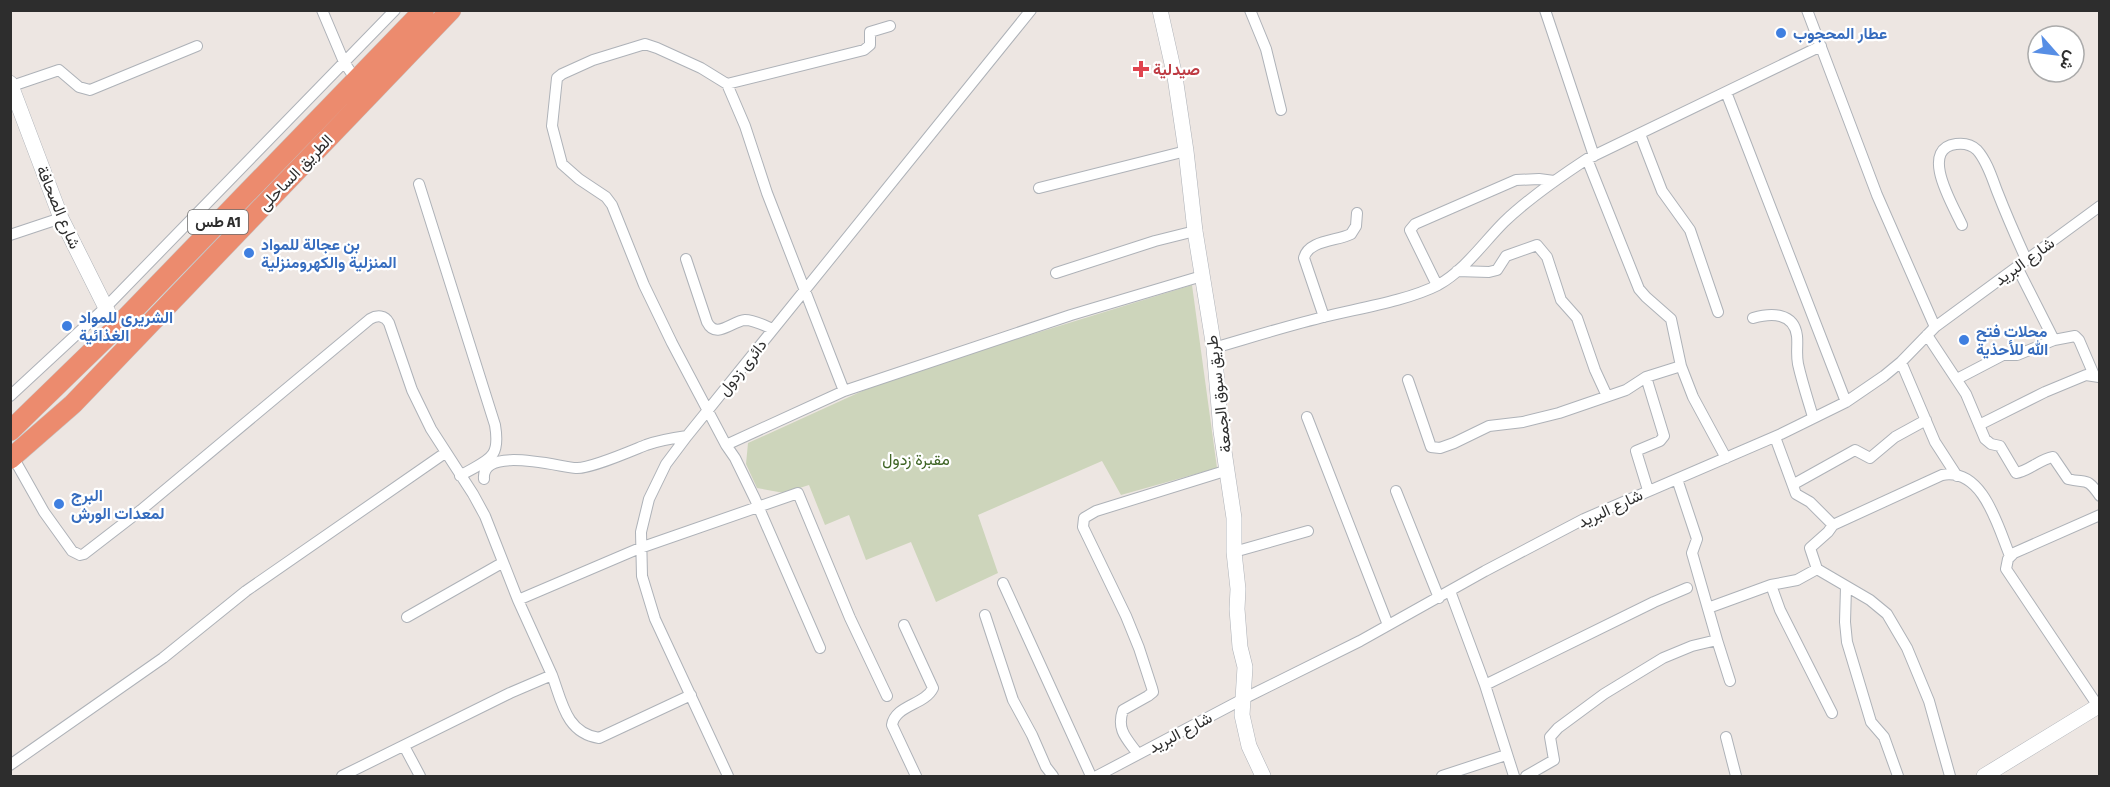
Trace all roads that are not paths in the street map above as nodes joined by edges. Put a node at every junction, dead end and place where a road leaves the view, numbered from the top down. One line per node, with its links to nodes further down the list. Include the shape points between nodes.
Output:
1 (322, 10): 13 (street)
2 (395, 10): 13 (street)
3 (424, 10): 14 (highway, الطريق الساحلى / طس A1)
4 (451, 10): 69 (highway, الطريق الساحلى / طس A1, via 73,404)
5 (1031, 10): 39 (street, دائرى زدول)
6 (1250, 10): 19 (street, via 1266,49)
7 (1545, 10): 22 (street)
8 (1807, 10): 12 (street)
9 (1163, 13): 21 (street, طريق سوق الجمعة)
10 (890, 26): 16 (street, via 870,32 870,45 864,50)
11 (197, 46): 15 (street, via 90,90 79,87 58,70)
12 (1821, 46): 17 (street); 46 (street)
13 (344, 63): 14 (street); 40 (street)
14 (356, 80): 44 (highway, الطريق الساحلى / طس A1)
15 (11, 84): 18 (street, شارع الصحافة)
16 (727, 84): 39 (street); 59 (street, via 645,44 562,74 556,81 552,121 562,164 612,205 644,285)
17 (1726, 92): 20 (street); 58 (street)
18 (14, 106): 28 (street, شارع الصحافة)
19 (1281, 110)
20 (1640, 134): 22 (street); 41 (street, via 1662,190 1690,230)
21 (1186, 151): 25 (street); 30 (street, طريق سوق الجمعة)
22 (1591, 158): 23 (street); 50 (street, via 1640,289 1671,319)
23 (1554, 181): 35 (street, via 1504,222); 38 (street, via 1516,180 1415,224 1410,230)
24 (419, 184): 72 (street, via 497,437 494,455)
25 (1039, 188)
26 (2099, 206): 32 (street, شارع البريد)
27 (1357, 213): 42 (street, via 1351,234 1311,247 1305,253)
28 (61, 218): 31 (street); 40 (street, شارع الصحافة)
29 (1962, 225): 32 (street, via 1942,183 1938,161 1946,147 1959,143 1976,148 1984,160)
30 (1195, 231): 36 (street); 37 (street, طريق سوق الجمعة)
31 (10, 235)
32 (2026, 259): 34 (street, شارع البريد)
33 (686, 260): 45 (street, via 711,328 717,330 745,320)
34 (2017, 267): 46 (street, شارع البريد); 47 (street)
35 (1457, 272): 38 (street); 57 (street, via 1497,270 1506,256 1537,245 1547,257 1561,300 1577,318)
36 (1056, 273)
37 (1202, 276): 48 (street, طريق سوق الجمعة); 55 (street)
38 (1437, 285): 42 (street)
39 (805, 290): 45 (street, دائرى زدول); 55 (street)
40 (105, 308): 44 (street, شارع الصحافة); 56 (street)
41 (1718, 312)
42 (1324, 317): 48 (street)
43 (1753, 318): 61 (street, via 1780,315 1795,328 1799,367)
44 (116, 328): 64 (highway, الطريق الساحلى / طس A1)
45 (773, 329): 59 (street, دائرى زدول)
46 (1931, 331): 49 (street, شارع البريد); 53 (street)
47 (2054, 340): 51 (street, via 2075,336); 53 (street, via 2017,355 2003,355)
48 (1214, 348): 71 (street, طريق سوق الجمعة)
49 (1901, 362): 58 (street, شارع البريد); 62 (street)
50 (1681, 366): 52 (street); 70 (street)
51 (2097, 376): 63 (street, via 2086,375)
52 (1646, 377): 57 (street); 77 (street, via 1664,436 1636,451)
53 (1956, 379): 63 (street)
54 (1408, 380): 57 (street, via 1431,447 1436,448 1489,426 1559,413)
55 (844, 391): 67 (street)
56 (10, 396)
57 (1607, 396)
58 (1846, 402): 61 (street, شارع البريد)
59 (708, 409): 65 (street, دائرى زدول); 67 (street)
60 (1307, 417): 100 (street)
61 (1813, 417): 66 (street, شارع البريد)
62 (1926, 420): 73 (street); 76 (street, via 1895,437 1870,458 1856,450)
63 (1979, 424): 79 (street, via 1988,442 2000,446 2016,473 2053,457 2068,479 2085,480)
64 (10, 430)
65 (687, 436): 74 (street, via 659,441 583,468 502,461 488,468); 84 (street, دائرى زدول, via 655,483 644,515)
66 (1775, 437): 70 (street, شارع البريد); 76 (street)
67 (726, 446): 80 (street)
68 (445, 453): 69 (street, via 412,390 389,323 384,317 375,316 84,554 72,551); 72 (street); 115 (street, via 246,591 163,658)
69 (12, 458)
70 (1726, 458): 75 (street, شارع البريد)
71 (1228, 470): 85 (street, طريق سوق الجمعة); 113 (street, via 1109,506 1087,516 1083,522 1135,638 1153,692 1123,710 1120,720 1122,732)
72 (460, 476): 87 (street, via 484,516)
73 (1957, 476): 82 (street, via 1942,476); 86 (street, via 1974,484 1983,495)
74 (484, 479)
75 (1677, 479): 77 (street, شارع البريد); 96 (street, via 1697,539 1692,553)
76 (1794, 484): 82 (street, via 1796,494)
77 (1648, 490): 93 (street, شارع البريد, via 1584,519)
78 (1396, 491): 94 (street)
79 (2100, 496)
80 (759, 507): 84 (street); 102 (street); 107 (street, via 798,493)
81 (2100, 515): 86 (street)
82 (1833, 525): 88 (street, via 1810,548)
83 (1308, 531): 85 (street)
84 (640, 548): 95 (street); 106 (street, دائرى زدول, via 649,605)
85 (1234, 552): 108 (street, طريق سوق الجمعة, via 1240,647 1245,667)
86 (2010, 556): 109 (street, via 2007,573)
87 (502, 563): 95 (street); 98 (street)
88 (1817, 569): 90 (street, via 1797,580); 91 (street)
89 (1003, 583): 122 (street)
90 (1771, 585): 96 (street); 110 (street)
91 (1846, 587): 128 (street, via 1847,642 1871,723 1884,737); 129 (street, via 1881,607 1896,628 1929,701)
92 (1687, 588): 105 (street)
93 (1450, 591): 94 (street, شارع البريد); 105 (street)
94 (1439, 598): 100 (street, شارع البريد)
95 (518, 600): 103 (street)
96 (1708, 608): 101 (street)
97 (985, 615): 121 (street, via 1013,700)
98 (407, 617)
99 (904, 625): 120 (street, via 933,688 892,720)
100 (1388, 625): 108 (street, شارع البريد)
101 (1717, 640): 104 (street); 126 (street, via 1663,658 1604,694 1558,728 1550,737 1554,760)
102 (820, 648)
103 (552, 675): 106 (street, via 567,718 587,736 599,738); 112 (street)
104 (1730, 681)
105 (1485, 685): 114 (street)
106 (691, 695): 119 (street, دائرى زدول)
107 (887, 696)
108 (1243, 699): 113 (street, شارع البريد); 123 (street, طريق سوق الجمعة, via 1244,731)
109 (2099, 707): 130 (street)
110 (1833, 713)
111 (1726, 737): 127 (street)
112 (404, 746): 117 (street); 118 (street)
113 (1138, 754): 116 (street, شارع البريد)
114 (1506, 755): 124 (street); 125 (street)
115 (10, 765)
116 (1105, 774)
117 (342, 777)
118 (420, 777)
119 (728, 777)
120 (916, 777)
121 (1053, 777)
122 (1091, 777)
123 (1263, 777)
124 (1442, 777)
125 (1514, 777)
126 (1527, 777)
127 (1736, 777)
128 (1898, 777)
129 (1950, 777)
130 (1984, 777)

